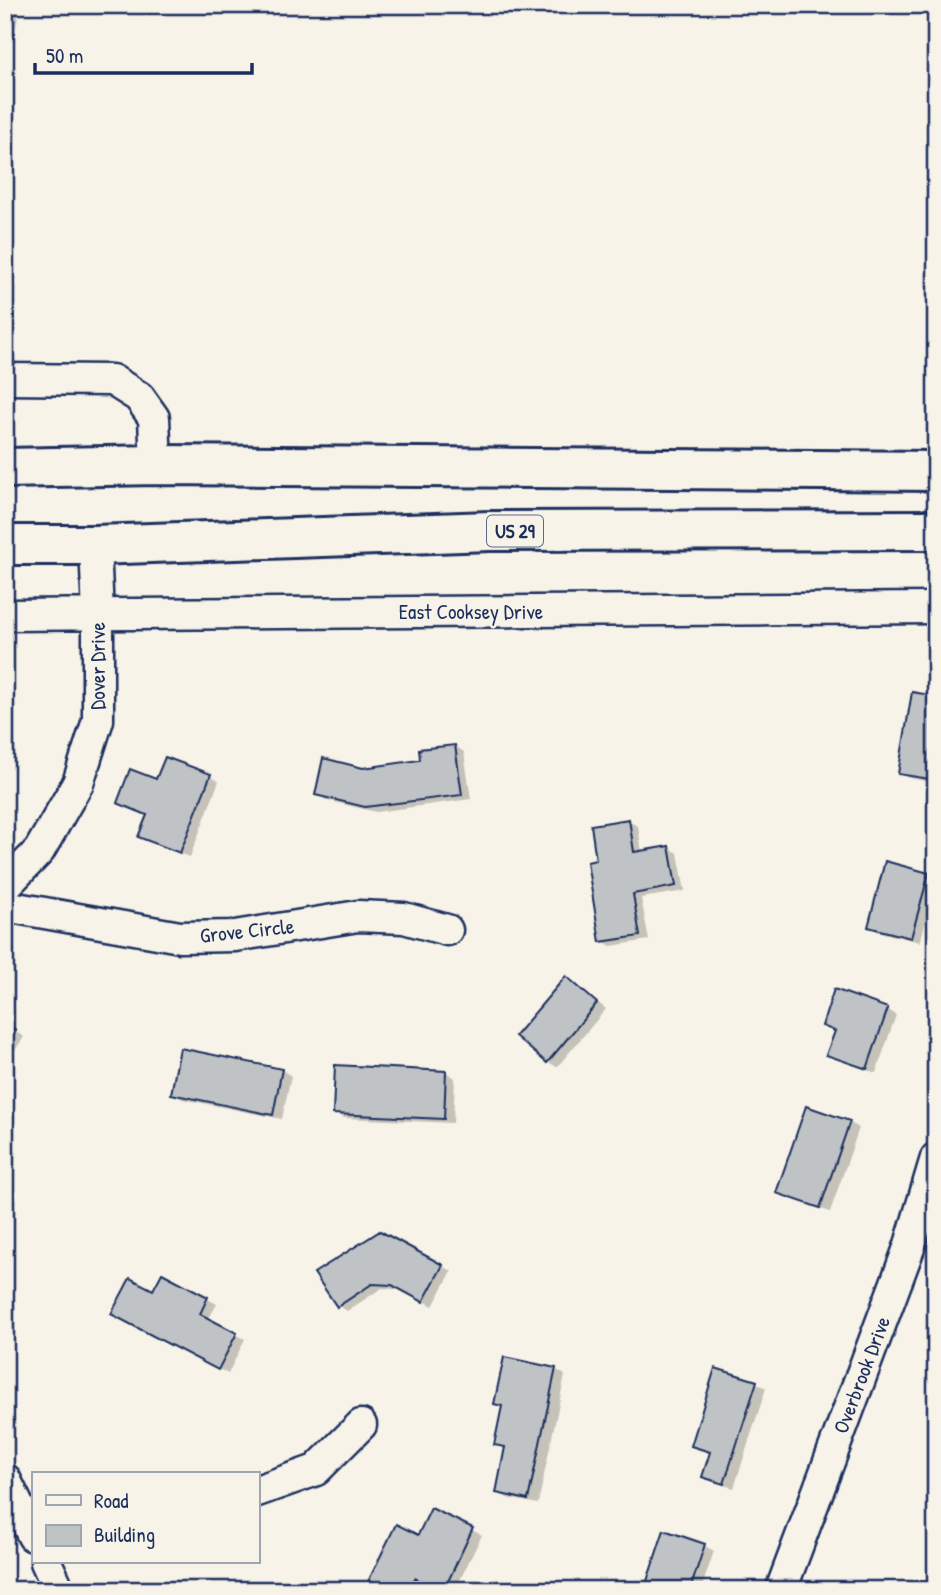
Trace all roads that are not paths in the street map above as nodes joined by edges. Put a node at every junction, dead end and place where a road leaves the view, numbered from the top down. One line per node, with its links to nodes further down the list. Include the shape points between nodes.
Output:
1 (5, 379): 2 (street, via 111,380 139,397 154,418)
2 (156, 465): 3 (highway); 4 (highway)
3 (5, 468)
4 (936, 471)
5 (936, 530): 7 (highway, US 29, via 491,531)
6 (5, 545): 7 (highway, US 29)
7 (95, 545): 10 (street, Dover Drive)
8 (936, 608): 10 (street, East Cooksey Drive)
9 (5, 615): 10 (street, East Cooksey Drive)
10 (98, 615): 11 (street, Dover Drive, via 98,720 78,783 39,851)
11 (5, 886)
12 (5, 906): 13 (street, Grove Circle, via 180,937 235,936 358,916 404,918)
13 (447, 930)
14 (936, 1158): 21 (street, Overbrook Drive, via 909,1248)
15 (361, 1425): 17 (street, via 316,1470)
16 (5, 1479): 18 (street)
17 (259, 1490)
18 (32, 1534)
19 (47, 1564): 20 (street)
20 (60, 1590)
21 (781, 1590)

